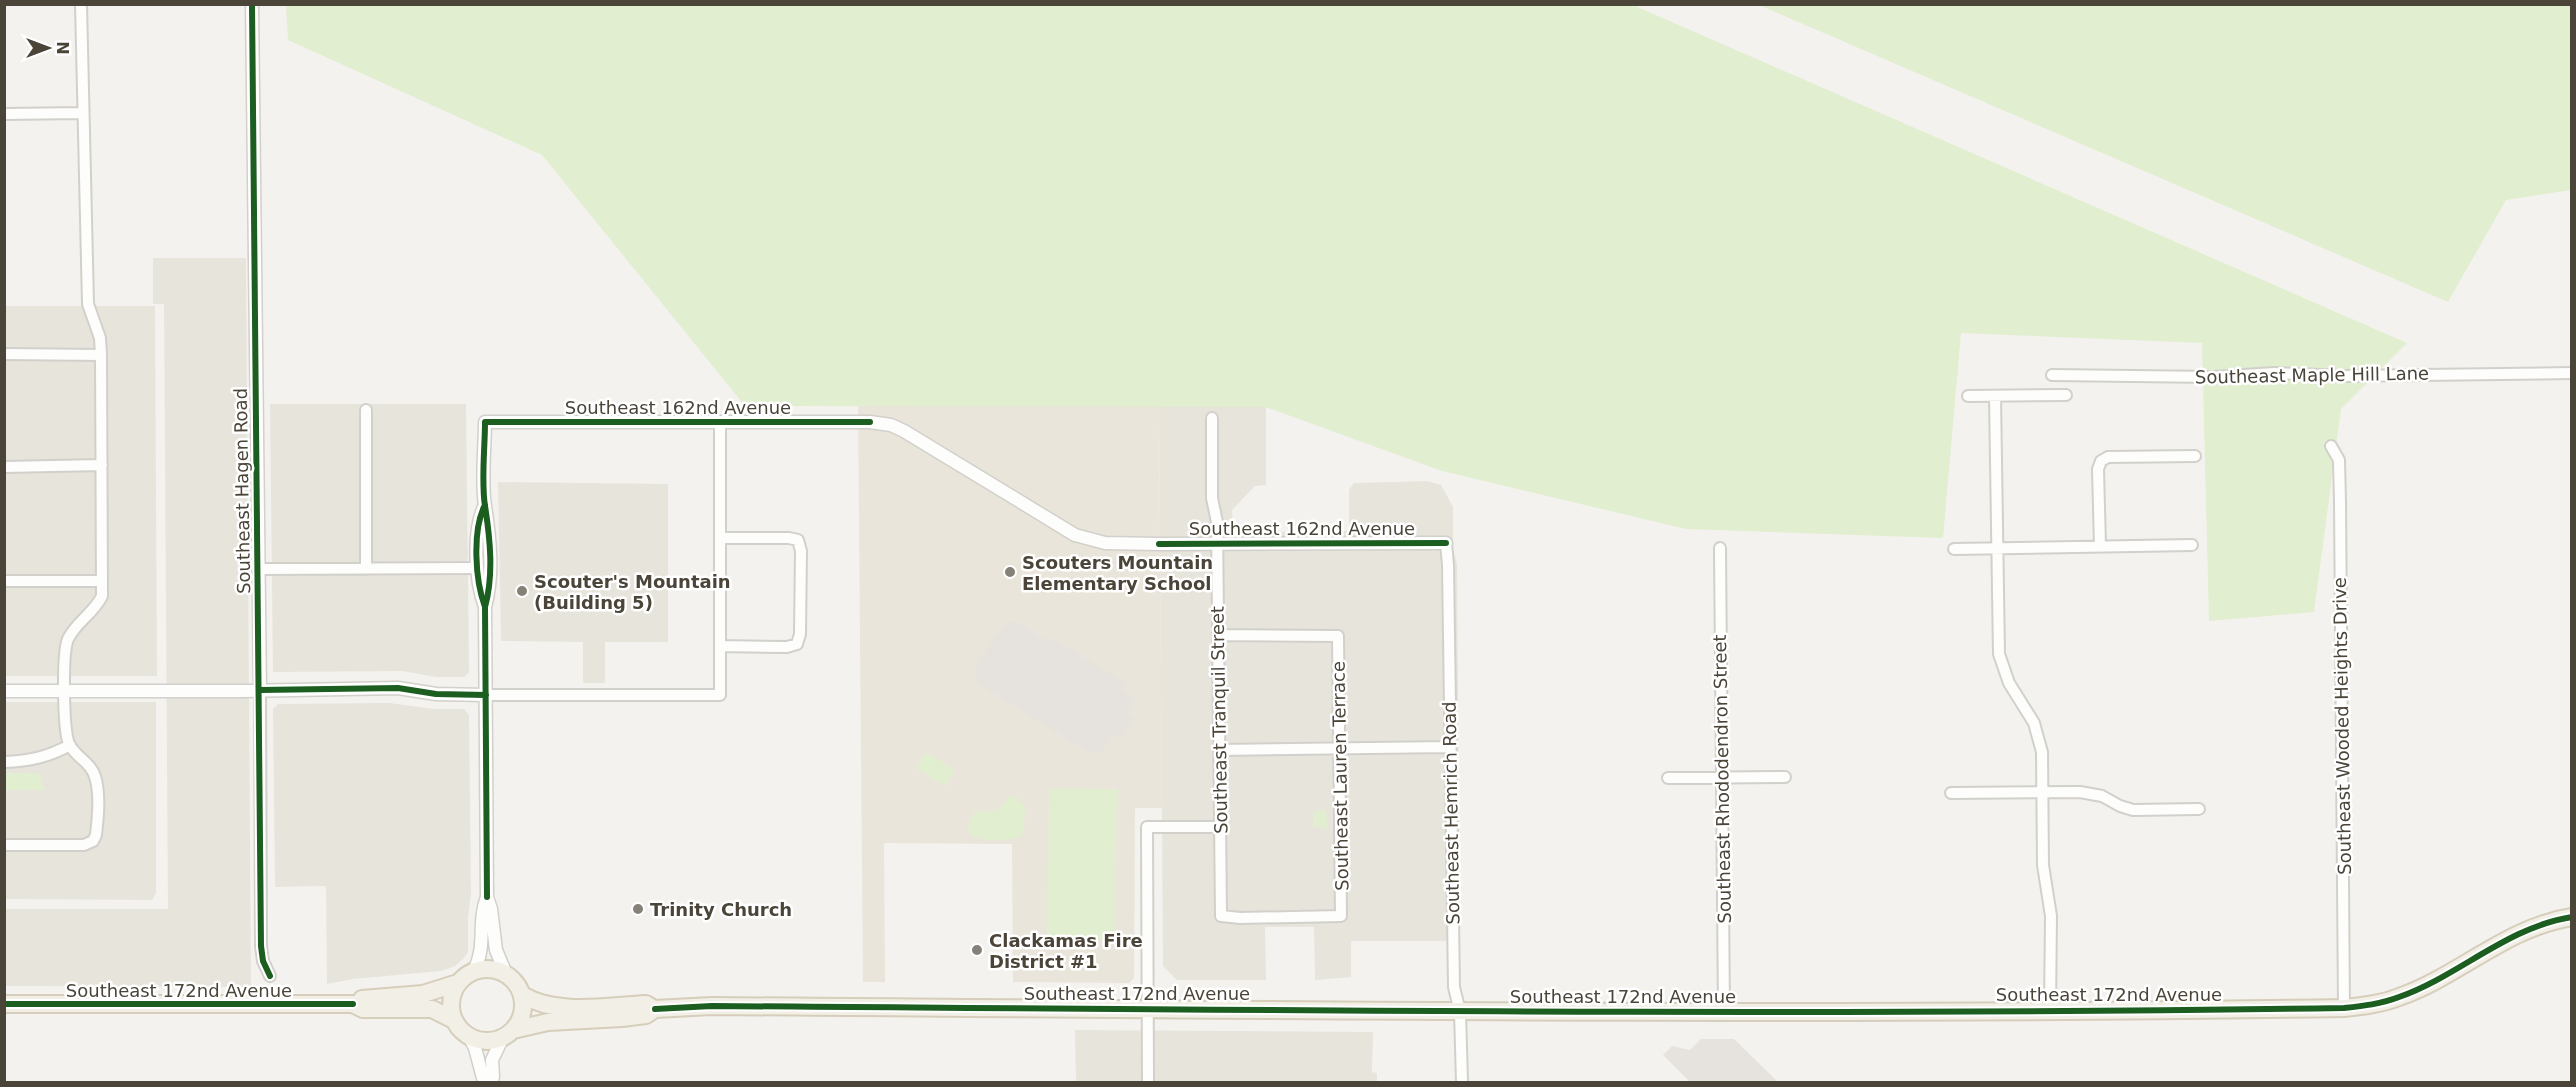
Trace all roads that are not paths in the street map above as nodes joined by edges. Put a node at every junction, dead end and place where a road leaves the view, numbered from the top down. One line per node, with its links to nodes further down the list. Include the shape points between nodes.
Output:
1 (81, 4): 3 (street)
2 (252, 4): 29 (street, Southeast Hagen Road)
3 (82, 113): 4 (street); 6 (street, via 88,304 100,338)
4 (4, 114)
5 (4, 354): 6 (street)
6 (101, 355): 17 (street)
7 (2571, 373): 8 (street, Southeast Maple Hill Lane)
8 (2052, 375)
9 (2066, 395): 11 (street)
10 (1968, 396): 11 (street)
11 (1995, 396): 26 (street)
12 (366, 410): 30 (street)
13 (1212, 418): 22 (street, Southeast Tranquil Street, via 1212,498)
14 (720, 422): 19 (street, Southeast 162nd Avenue, via 485,422); 20 (street); 22 (street, Southeast 162nd Avenue, via 870,422 891,426 1075,535 1105,543)
15 (2331, 446): 64 (street, Southeast Wooded Heights Drive, via 2338,460 2340,502)
16 (2195, 456): 24 (street, via 2108,457 2101,461)
17 (102, 465): 18 (street); 32 (street)
18 (4, 466)
19 (485, 505): 28 (street, via 478,519); 33 (street, via 489,519 490,591)
20 (720, 538): 35 (street); 35 (street, via 789,538 798,540 801,551 797,645)
21 (1446, 543): 22 (street, Southeast 162nd Avenue); 41 (street, Southeast Hemrich Road)
22 (1217, 544): 34 (street, Southeast Tranquil Street)
23 (2192, 544): 24 (street)
24 (2100, 546): 26 (street)
25 (1720, 548): 47 (street, Southeast Rhododendron Street)
26 (1997, 548): 27 (street); 49 (street, via 1999,654 2008,683 2038,734)
27 (1954, 549)
28 (478, 568): 30 (street); 33 (street, via 479,591)
29 (258, 569): 30 (street); 36 (street, Southeast Hagen Road)
30 (366, 569)
31 (4, 581): 32 (street)
32 (102, 581): 38 (street, via 102,596 96,608 68,640)
33 (485, 607): 39 (street)
34 (1218, 635): 42 (street, Southeast Lauren Terrace, via 1338,636); 43 (street, Southeast Tranquil Street)
35 (720, 646): 39 (street, via 720,695)
36 (260, 690): 38 (street); 39 (street, via 398,688); 58 (street, Southeast Hagen Road, via 261,946)
37 (4, 691): 38 (street)
38 (65, 691): 40 (street)
39 (486, 695): 53 (street)
40 (70, 745): 44 (street, via 31,761); 52 (street, via 87,761 96,780 97,827 93,841 75,846)
41 (1450, 747): 42 (street); 68 (street, Southeast Hemrich Road, via 1454,987)
42 (1339, 748): 43 (street); 54 (street, Southeast Lauren Terrace, via 1341,916)
43 (1220, 750): 51 (street, Southeast Tranquil Street)
44 (4, 762)
45 (1785, 777): 47 (street)
46 (1668, 778): 47 (street)
47 (1722, 778): 67 (street, Southeast Rhododendron Street)
48 (1951, 793): 49 (street)
49 (2043, 793): 50 (street, via 2086,792 2133,810); 66 (street, via 2043,865 2051,916)
50 (2199, 809)
51 (1220, 827): 54 (street, Southeast Tranquil Street); 63 (street, via 1147,827)
52 (4, 845)
53 (487, 897): 56 (street, via 482,910 482,951); 57 (street, via 496,951)
54 (1221, 916)
55 (2571, 918): 64 (main road, Southeast 172nd Avenue, via 2516,935 2400,997)
56 (474, 971): 57 (main road, via 494,969); 59 (main road, Southeast 172nd Avenue)
57 (506, 974): 60 (main road)
58 (270, 976)
59 (458, 983): 62 (main road, Southeast 172nd Avenue, via 423,993 362,999); 69 (main road, via 451,1001)
60 (522, 995): 65 (main road, Southeast 172nd Avenue, via 550,1006 646,1004); 70 (main road, via 521,1018)
61 (4, 1004): 62 (main road, Southeast 172nd Avenue)
62 (353, 1004): 69 (main road, Southeast 172nd Avenue, via 363,1009 432,1009)
63 (1147, 1007): 65 (main road, Southeast 172nd Avenue); 68 (main road, Southeast 172nd Avenue); 72 (street)
64 (2344, 1008): 66 (main road, Southeast 172nd Avenue)
65 (655, 1009): 70 (main road, Southeast 172nd Avenue, via 646,1015 548,1022)
66 (2050, 1010): 67 (main road, Southeast 172nd Avenue)
67 (1724, 1011): 68 (main road, Southeast 172nd Avenue)
68 (1460, 1012): 73 (street, Southeast Hemrich Road)
69 (454, 1020): 71 (main road, Southeast 172nd Avenue)
70 (508, 1034): 71 (main road, Southeast 172nd Avenue, via 482,1041); 71 (street, via 492,1060 493,1077 483,1078)
71 (469, 1036)
72 (1148, 1083)
73 (1462, 1083)

